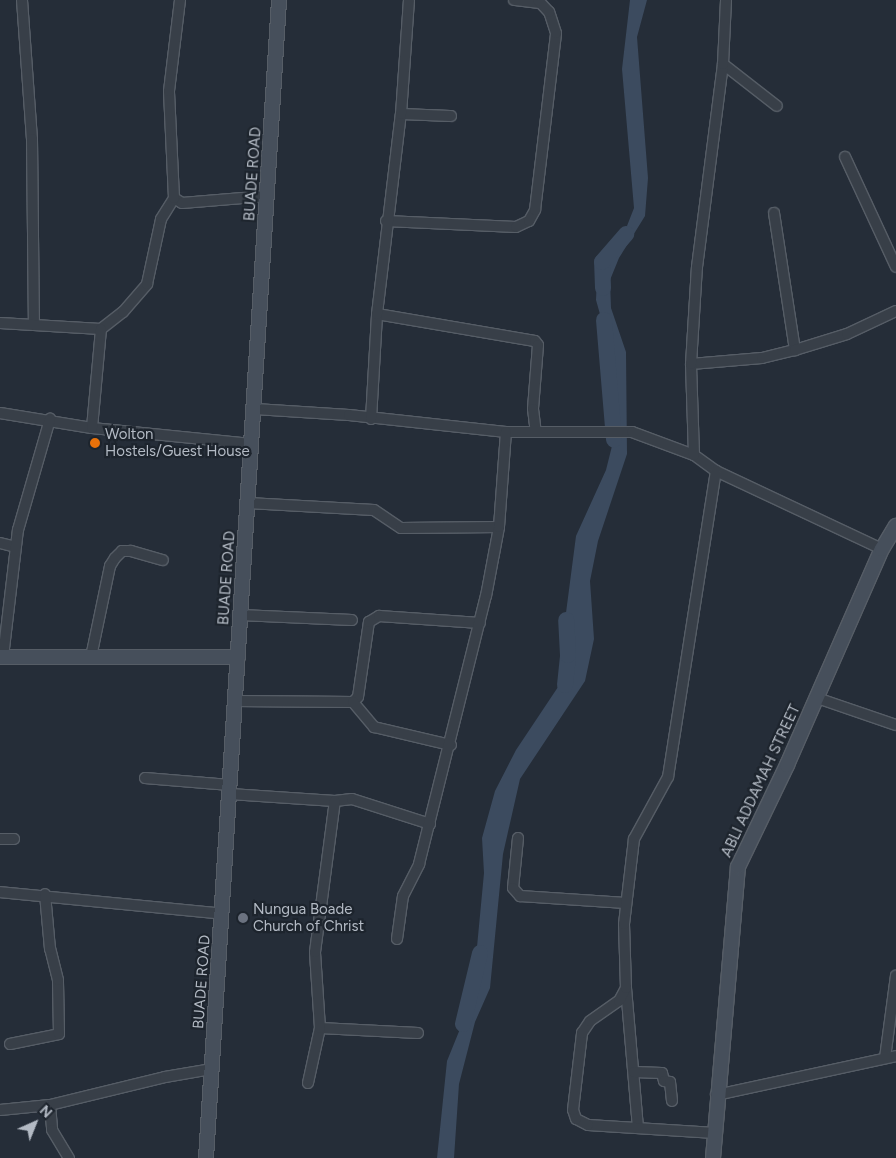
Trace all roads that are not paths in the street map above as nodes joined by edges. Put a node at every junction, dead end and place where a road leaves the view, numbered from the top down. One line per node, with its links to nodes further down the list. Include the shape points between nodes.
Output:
1 (22, 0): 21 (street, via 32,139)
2 (180, 0): 14 (street, via 169,91)
3 (279, 0): 13 (street, BUADE ROAD)
4 (408, 0): 10 (street)
5 (514, 0): 7 (street)
6 (726, 0): 8 (street)
7 (538, 1): 16 (street, via 548,12 556,32 534,210 529,221 516,227)
8 (723, 64): 9 (street); 24 (street, via 697,267)
9 (777, 106)
10 (401, 114): 11 (street); 16 (street)
11 (451, 116)
12 (845, 157): 17 (street)
13 (267, 196): 14 (street, via 182,203); 25 (street, BUADE ROAD)
14 (174, 198): 22 (street, via 161,219 147,284 123,312)
15 (774, 213): 23 (street)
16 (386, 221): 19 (street)
17 (896, 267)
18 (896, 311): 23 (street, via 847,334)
19 (377, 314): 28 (street); 31 (street, via 535,341 538,345 533,409)
20 (0, 323): 21 (street)
21 (34, 325): 22 (street)
22 (101, 329): 29 (street)
23 (796, 350): 24 (street, via 762,358)
24 (691, 364): 33 (street)
25 (255, 409): 28 (street); 32 (street, BUADE ROAD)
26 (0, 414): 27 (street)
27 (50, 419): 29 (street); 39 (street)
28 (372, 419): 30 (street)
29 (92, 428): 32 (street)
30 (506, 432): 31 (street); 37 (street)
31 (536, 432): 33 (street, via 632,432)
32 (252, 444): 35 (street, BUADE ROAD)
33 (694, 455): 34 (street)
34 (716, 471): 40 (street); 62 (street, via 668,777 634,838)
35 (248, 503): 37 (street, via 374,510 401,528); 42 (street, BUADE ROAD)
36 (896, 526): 40 (street, ABLI ADDAMAH STREET)
37 (499, 527): 44 (street)
38 (0, 543): 39 (street)
39 (16, 547): 45 (street)
40 (882, 548): 48 (street, ABLI ADDAMAH STREET)
41 (163, 560): 46 (street, via 131,550 122,551 110,566)
42 (240, 615): 43 (street); 47 (street, BUADE ROAD)
43 (352, 620)
44 (480, 623): 50 (street, via 373,618 358,698); 52 (street)
45 (2, 657): 46 (street)
46 (91, 657): 47 (street)
47 (238, 657): 49 (street, BUADE ROAD)
48 (817, 698): 51 (street); 75 (street, ABLI ADDAMAH STREET, via 738,867)
49 (235, 702): 50 (street); 54 (street, BUADE ROAD)
50 (353, 702): 52 (street, via 374,727)
51 (896, 725)
52 (451, 745): 56 (street)
53 (145, 778): 54 (street)
54 (230, 789): 55 (street); 63 (street, BUADE ROAD)
55 (335, 801): 56 (street, via 352,799); 67 (street, via 315,952)
56 (430, 824): 64 (street, via 419,864 406,888)
57 (518, 838): 62 (street, via 512,888 520,896)
58 (0, 839): 59 (street)
59 (14, 839)
60 (0, 892): 61 (street)
61 (45, 894): 63 (street); 69 (street, via 50,949 58,980 59,1034)
62 (626, 903): 66 (street)
63 (223, 914): 72 (street, BUADE ROAD)
64 (397, 939)
65 (896, 976): 71 (street)
66 (626, 988): 73 (street); 79 (street, via 619,1000 590,1021 582,1033 573,1110 576,1119 588,1125)
67 (320, 1028): 68 (street); 74 (street)
68 (418, 1033)
69 (10, 1044)
70 (896, 1056): 71 (street)
71 (885, 1058): 75 (street)
72 (212, 1069): 77 (street); 82 (street, BUADE ROAD)
73 (634, 1072): 76 (street, via 662,1073 664,1080 670,1082); 79 (street)
74 (308, 1083)
75 (716, 1096): 80 (street, ABLI ADDAMAH STREET)
76 (672, 1101)
77 (50, 1105): 78 (street); 81 (street, via 52,1130)
78 (0, 1110)
79 (638, 1127): 80 (street)
80 (715, 1133): 83 (street, ABLI ADDAMAH STREET)
81 (69, 1158)
82 (206, 1158)
83 (713, 1158)

